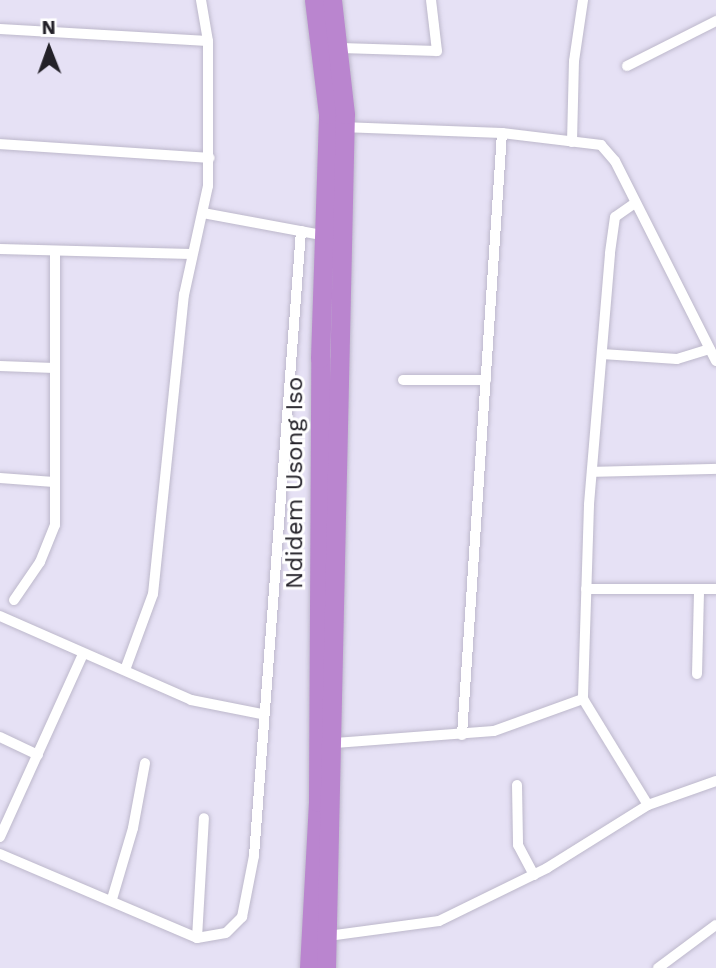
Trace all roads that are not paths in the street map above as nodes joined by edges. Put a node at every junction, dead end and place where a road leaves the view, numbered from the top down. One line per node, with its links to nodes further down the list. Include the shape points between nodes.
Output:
1 (201, 0): 8 (street)
2 (314, 0): 11 (highway, Ndidem Usong Iso)
3 (332, 0): 9 (highway, Ndidem Usong Iso)
4 (431, 0): 9 (street, via 437,51)
5 (583, 0): 14 (street, via 574,61)
6 (716, 21): 10 (street)
7 (0, 29): 8 (street)
8 (208, 41): 16 (street)
9 (341, 48): 11 (highway, Ndidem Usong Iso)
10 (627, 66)
11 (335, 69): 12 (highway, Ndidem Usong Iso)
12 (336, 127): 13 (street); 20 (highway, Ndidem Usong Iso)
13 (502, 133): 14 (street); 30 (street)
14 (572, 142): 17 (street, via 592,142 607,150)
15 (0, 144): 16 (street)
16 (211, 158): 18 (street)
17 (635, 203): 24 (street); 25 (street, via 620,212 614,223)
18 (203, 213): 19 (street); 23 (street)
19 (301, 231): 20 (street); 44 (street, via 287,463)
20 (333, 237): 47 (highway, Ndidem Usong Iso); 61 (highway, Ndidem Usong Iso, via 318,802)
21 (0, 249): 22 (street)
22 (55, 251): 23 (street); 28 (street)
23 (191, 254): 41 (street, via 153,594)
24 (710, 349): 25 (street, via 677,359); 26 (street)
25 (602, 354): 32 (street)
26 (716, 361)
27 (0, 366): 28 (street)
28 (54, 368): 34 (street)
29 (403, 380): 30 (street)
30 (486, 380): 45 (street)
31 (716, 469): 32 (street)
32 (592, 472): 35 (street)
33 (0, 478): 34 (street)
34 (54, 482): 38 (street, via 52,540)
35 (586, 589): 37 (street); 43 (street)
36 (716, 589): 37 (street)
37 (699, 590): 42 (street)
38 (14, 600)
39 (0, 616): 40 (street)
40 (83, 654): 41 (street); 48 (street)
41 (125, 670): 44 (street, via 191,700)
42 (697, 674)
43 (583, 699): 45 (street, via 518,725); 52 (street)
44 (261, 714): 60 (street, via 246,907 226,933)
45 (462, 735): 47 (street)
46 (0, 737): 48 (street)
47 (335, 743): 59 (highway, Ndidem Usong Iso)
48 (38, 755): 54 (street)
49 (145, 763): 57 (street, via 133,828)
50 (716, 781): 52 (street)
51 (517, 785): 56 (street, via 518,845)
52 (648, 805): 56 (street)
53 (204, 818): 60 (street)
54 (0, 837)
55 (0, 854): 57 (street)
56 (534, 875): 59 (street, via 439,921)
57 (111, 900): 60 (street)
58 (716, 925): 63 (street)
59 (328, 936): 62 (highway, Ndidem Usong Iso)
60 (197, 938)
61 (309, 968)
62 (326, 968)
63 (658, 968)

